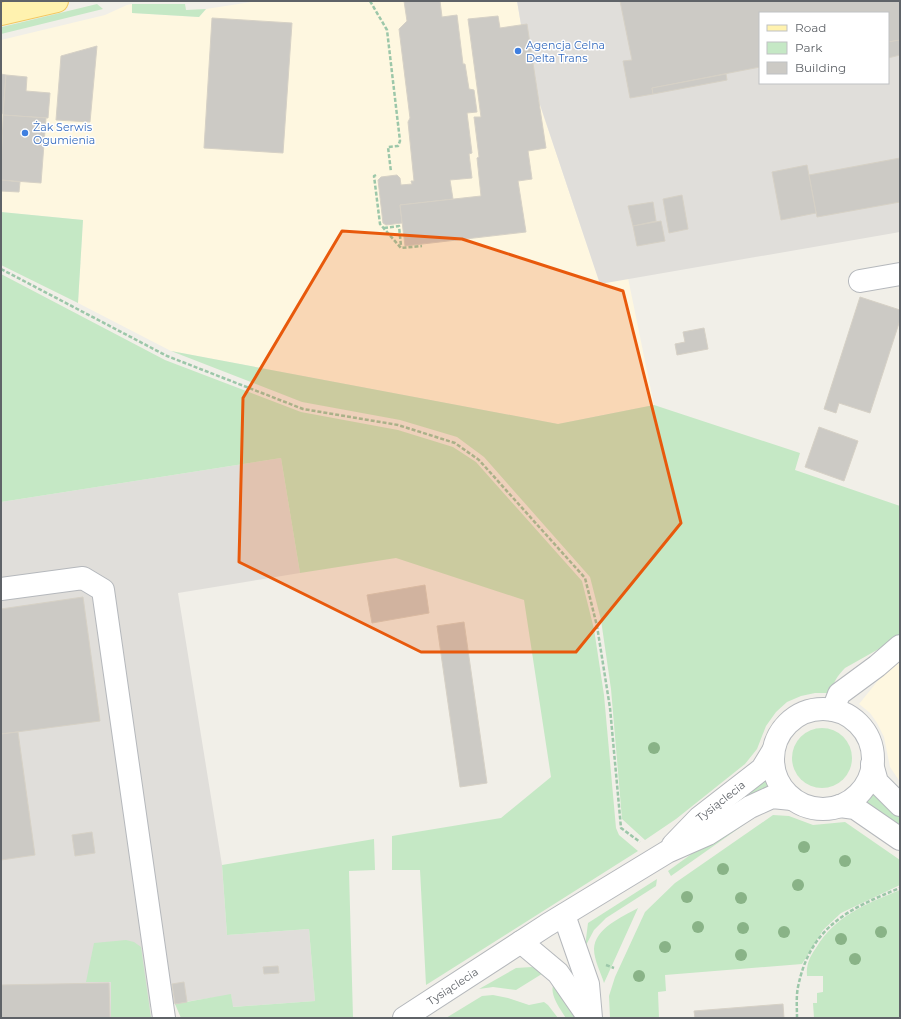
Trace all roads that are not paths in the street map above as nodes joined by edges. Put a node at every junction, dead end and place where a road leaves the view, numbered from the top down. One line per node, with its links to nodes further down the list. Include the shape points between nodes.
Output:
1 (57, 1): 2 (main road)
2 (1, 14)
3 (900, 274): 4 (street)
4 (860, 281)
5 (1, 589): 17 (street, via 82,578 103,590)
6 (900, 646): 7 (street, via 839,694)
7 (832, 710): 8 (street, via 810,711 798,716 787,724 778,737); 9 (street, via 856,722 863,731 872,752)
8 (773, 751): 10 (street, via 778,782); 14 (street, Tysiąclecia, via 762,769 699,818)
9 (872, 764): 11 (street, via 877,782); 12 (street, via 865,786)
10 (792, 799): 12 (street, via 810,807 825,809); 14 (street, Tysiąclecia, via 772,797 750,807 708,834)
11 (900, 805)
12 (840, 806): 13 (street, via 855,808)
13 (900, 839)
14 (667, 852): 15 (street, Tysiąclecia)
15 (564, 915): 16 (street, Tysiąclecia); 19 (street, via 588,984)
16 (521, 942): 18 (street, Tysiąclecia); 19 (street, via 558,973)
17 (164, 1018)
18 (404, 1018)
19 (590, 1018)

